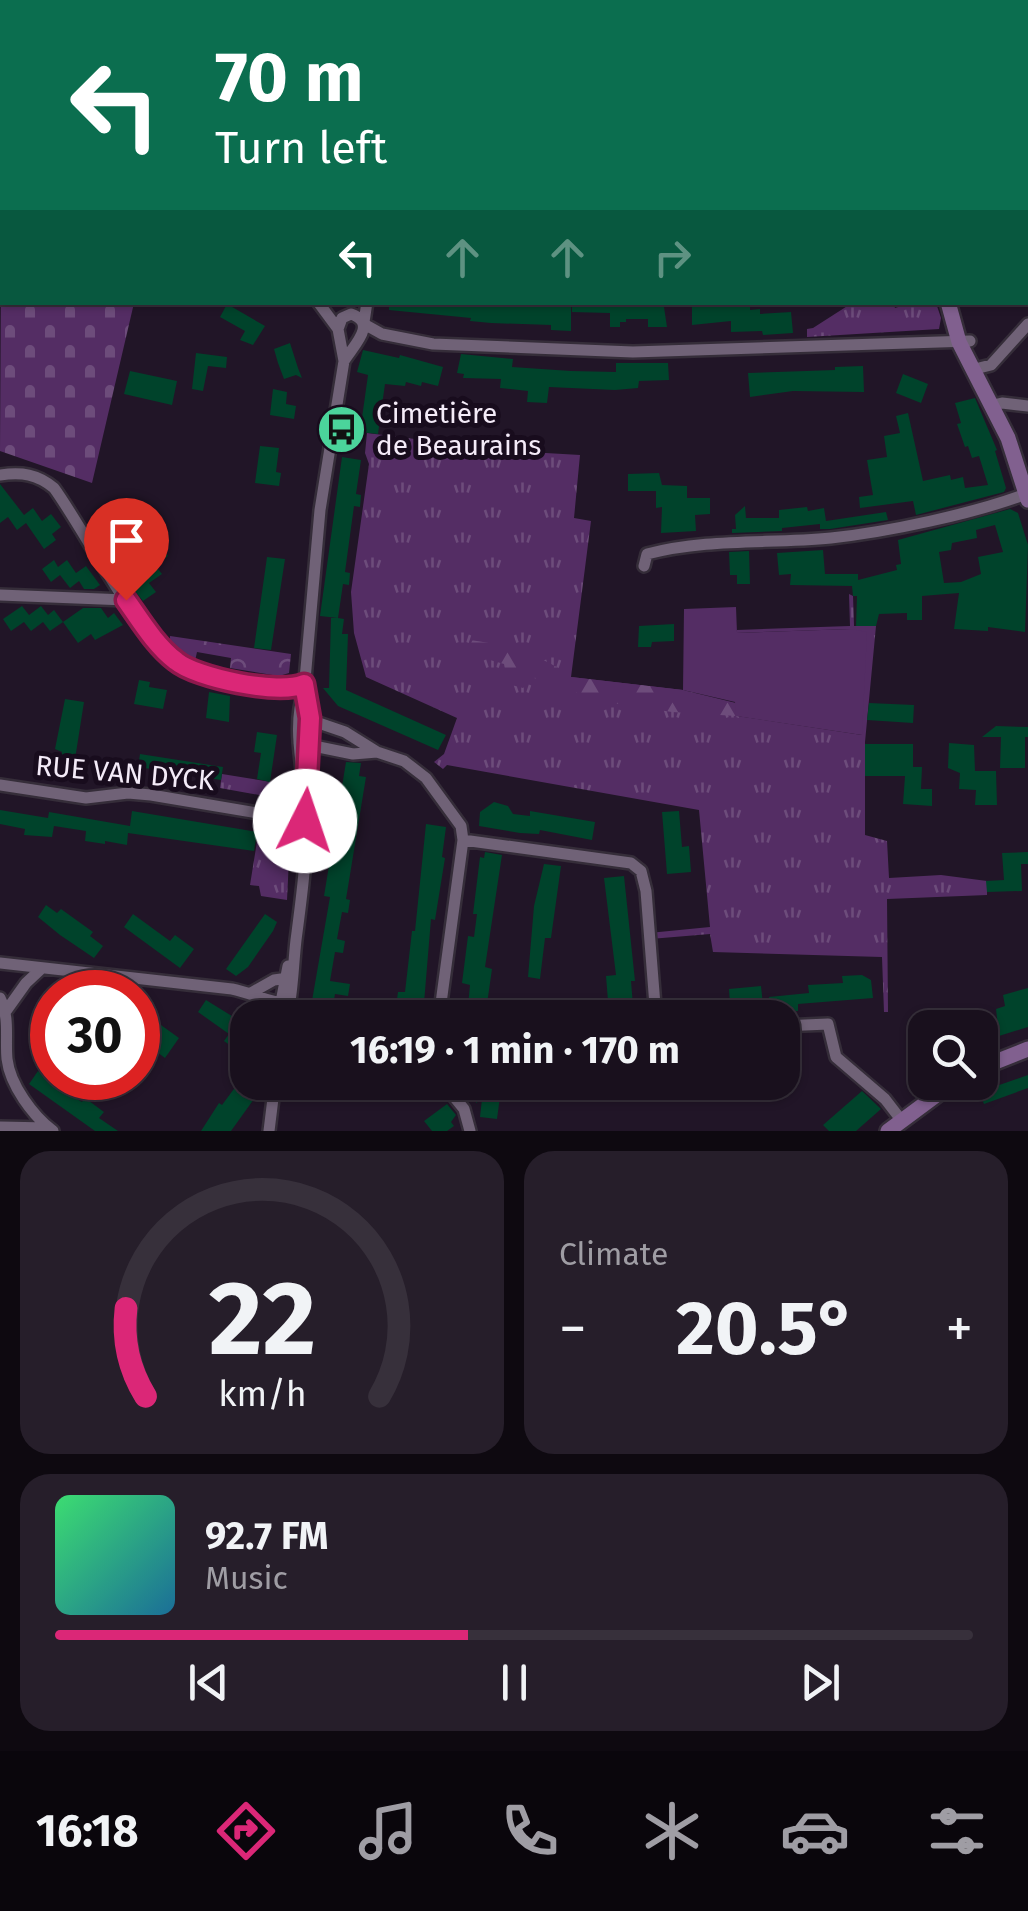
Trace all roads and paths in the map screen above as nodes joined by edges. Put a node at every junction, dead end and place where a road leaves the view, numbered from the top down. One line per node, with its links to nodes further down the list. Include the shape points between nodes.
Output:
1 (320, 305): 9 (street)
2 (324, 305): 6 (street)
3 (364, 305): 6 (street)
4 (367, 305): 7 (street)
5 (951, 305): 11 (main road)
6 (349, 314): 7 (street); 9 (street)
7 (364, 323): 10 (street); 11 (street, via 382,334 433,344 562,350)
8 (1028, 324): 13 (street, via 992,365)
9 (340, 332): 10 (street); 12 (street)
10 (358, 339): 12 (street)
11 (964, 341): 13 (main road)
12 (344, 361): 21 (street, via 320,510)
13 (979, 368): 14 (main road)
14 (997, 404): 15 (street); 17 (main road)
15 (1028, 406)
16 (0, 475): 20 (street, via 28,474 54,488)
17 (1027, 497): 18 (street, via 850,535 677,546 647,554)
18 (644, 566)
19 (0, 595): 20 (street)
20 (126, 600): 21 (street, via 186,668)
21 (304, 688): 22 (street)
22 (304, 718): 23 (street); 24 (street)
23 (304, 744): 24 (street); 26 (street)
24 (377, 752): 27 (street, via 426,778)
25 (0, 785): 26 (street, RUE VAN DYCK, via 86,798 151,795)
26 (305, 821): 30 (street)
27 (463, 840): 35 (street); 36 (street, via 640,870)
28 (0, 963): 29 (street)
29 (42, 969): 31 (street); 37 (street)
30 (290, 978): 31 (street); 34 (street)
31 (251, 993): 33 (street)
32 (0, 998): 37 (street)
33 (264, 1000)
34 (286, 1000)
35 (441, 1000)
36 (655, 1000)
37 (6, 1011): 41 (street)
38 (800, 1025): 46 (street, via 828,1024 836,1057 884,1099)
39 (1028, 1049): 40 (main road)
40 (998, 1061)
41 (7, 1063): 42 (street); 48 (street, via 24,1099)
42 (0, 1082)
43 (273, 1100): 49 (street)
44 (457, 1100): 50 (street)
45 (930, 1100): 46 (main road)
46 (895, 1126)
47 (0, 1127): 48 (street)
48 (50, 1129)
49 (269, 1131)
50 (470, 1131)

